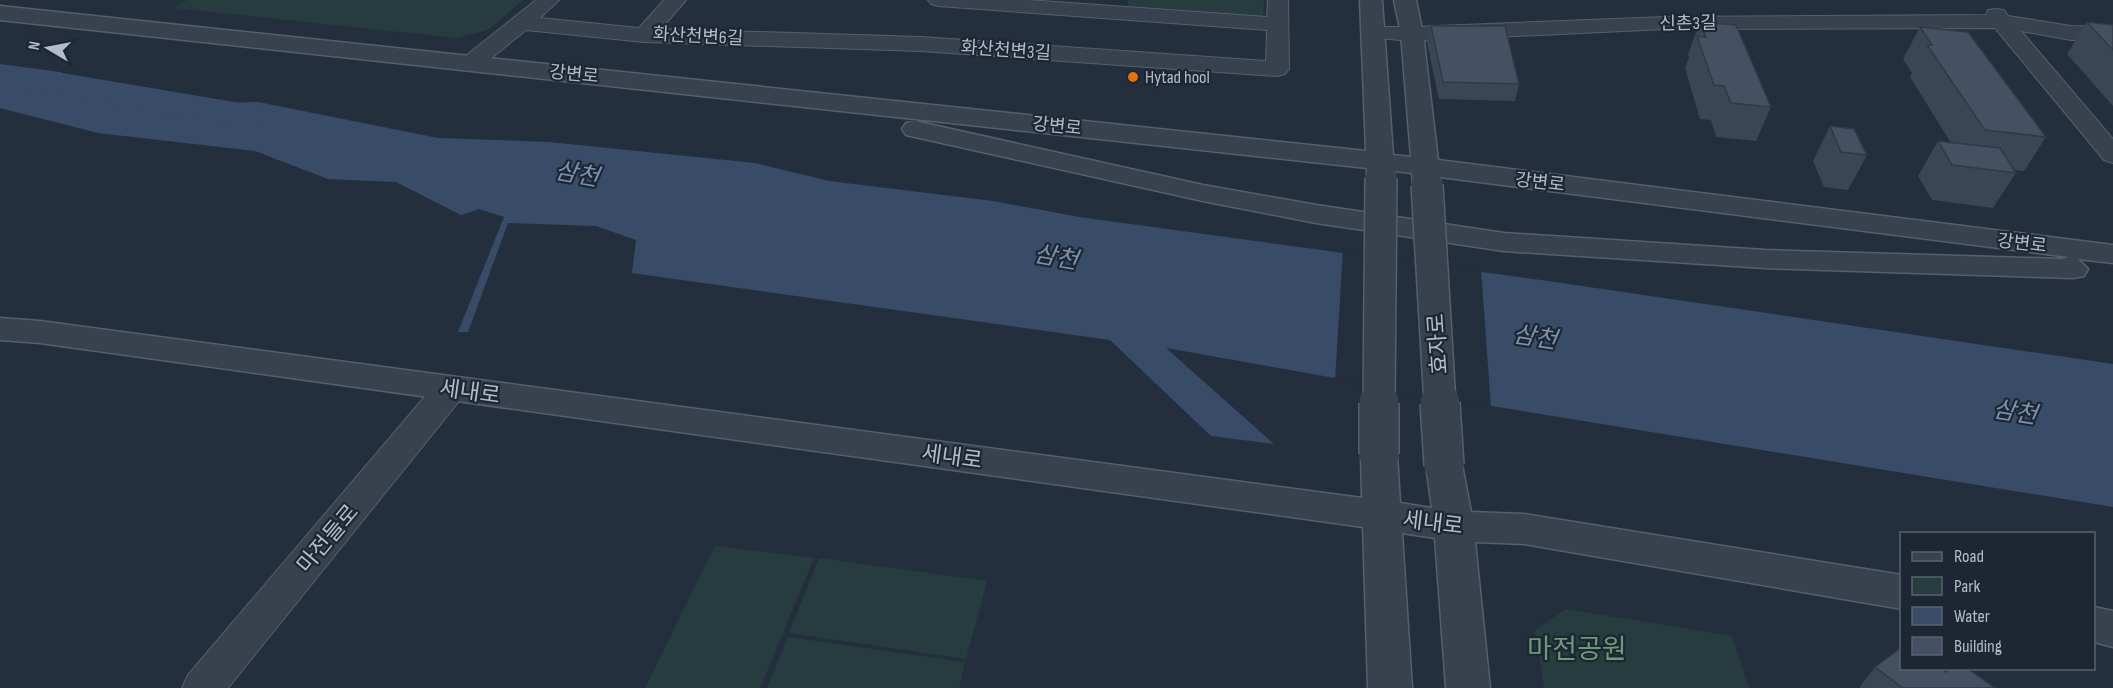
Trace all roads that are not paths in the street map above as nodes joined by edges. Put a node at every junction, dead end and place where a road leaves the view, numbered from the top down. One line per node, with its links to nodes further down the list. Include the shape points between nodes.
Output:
1 (549, 0): 10 (street)
2 (676, 0): 16 (street, 화산천변6길)
3 (1278, 0): 11 (street)
4 (1371, 0): 12 (street)
5 (1405, 0): 14 (street, 효자로)
6 (1981, 0): 9 (street)
7 (0, 13): 19 (street, 강변로)
8 (936, 15): 11 (street, 화산천변3길, via 1102,12); 11 (street, 화산천변3길, via 1090,56 1277,69); 17 (street, 화산천변3길)
9 (2001, 21): 13 (street, 신촌3길); 14 (street, 신촌3길, via 1665,23); 21 (street)
10 (524, 23): 16 (street); 19 (street)
11 (1278, 24)
12 (1374, 32): 14 (street, 신촌3길); 22 (street)
13 (2071, 33): 15 (street, 신촌3길); 18 (street, 신촌3길)
14 (1412, 34): 23 (street, 효자로)
15 (2113, 34)
16 (644, 35): 17 (street, 화산천변6길)
17 (795, 40)
18 (2113, 44)
19 (471, 63): 20 (street, 강변로)
20 (890, 108): 22 (street, 강변로); 25 (street, via 882,122 1203,193 1504,242 1765,259)
21 (2113, 155)
22 (1381, 169): 23 (street, 강변로); 29 (street, bridge, via 1378,454)
23 (1425, 176): 25 (street, 강변로); 30 (street, 효자로, bridge, via 1444,465)
24 (2113, 254): 25 (street, 강변로)
25 (2068, 258): 26 (street)
26 (2113, 274)
27 (0, 329): 28 (street, 세내로)
28 (451, 388): 29 (street, 세내로); 34 (street, 마전들로)
29 (1383, 516): 30 (street, 세내로); 35 (street)
30 (1454, 526): 31 (street, 세내로, via 1524,529); 36 (street, 효자로)
31 (1900, 592)
32 (2095, 625): 33 (street)
33 (2113, 629)
34 (203, 688)
35 (1390, 688)
36 (1468, 688)

